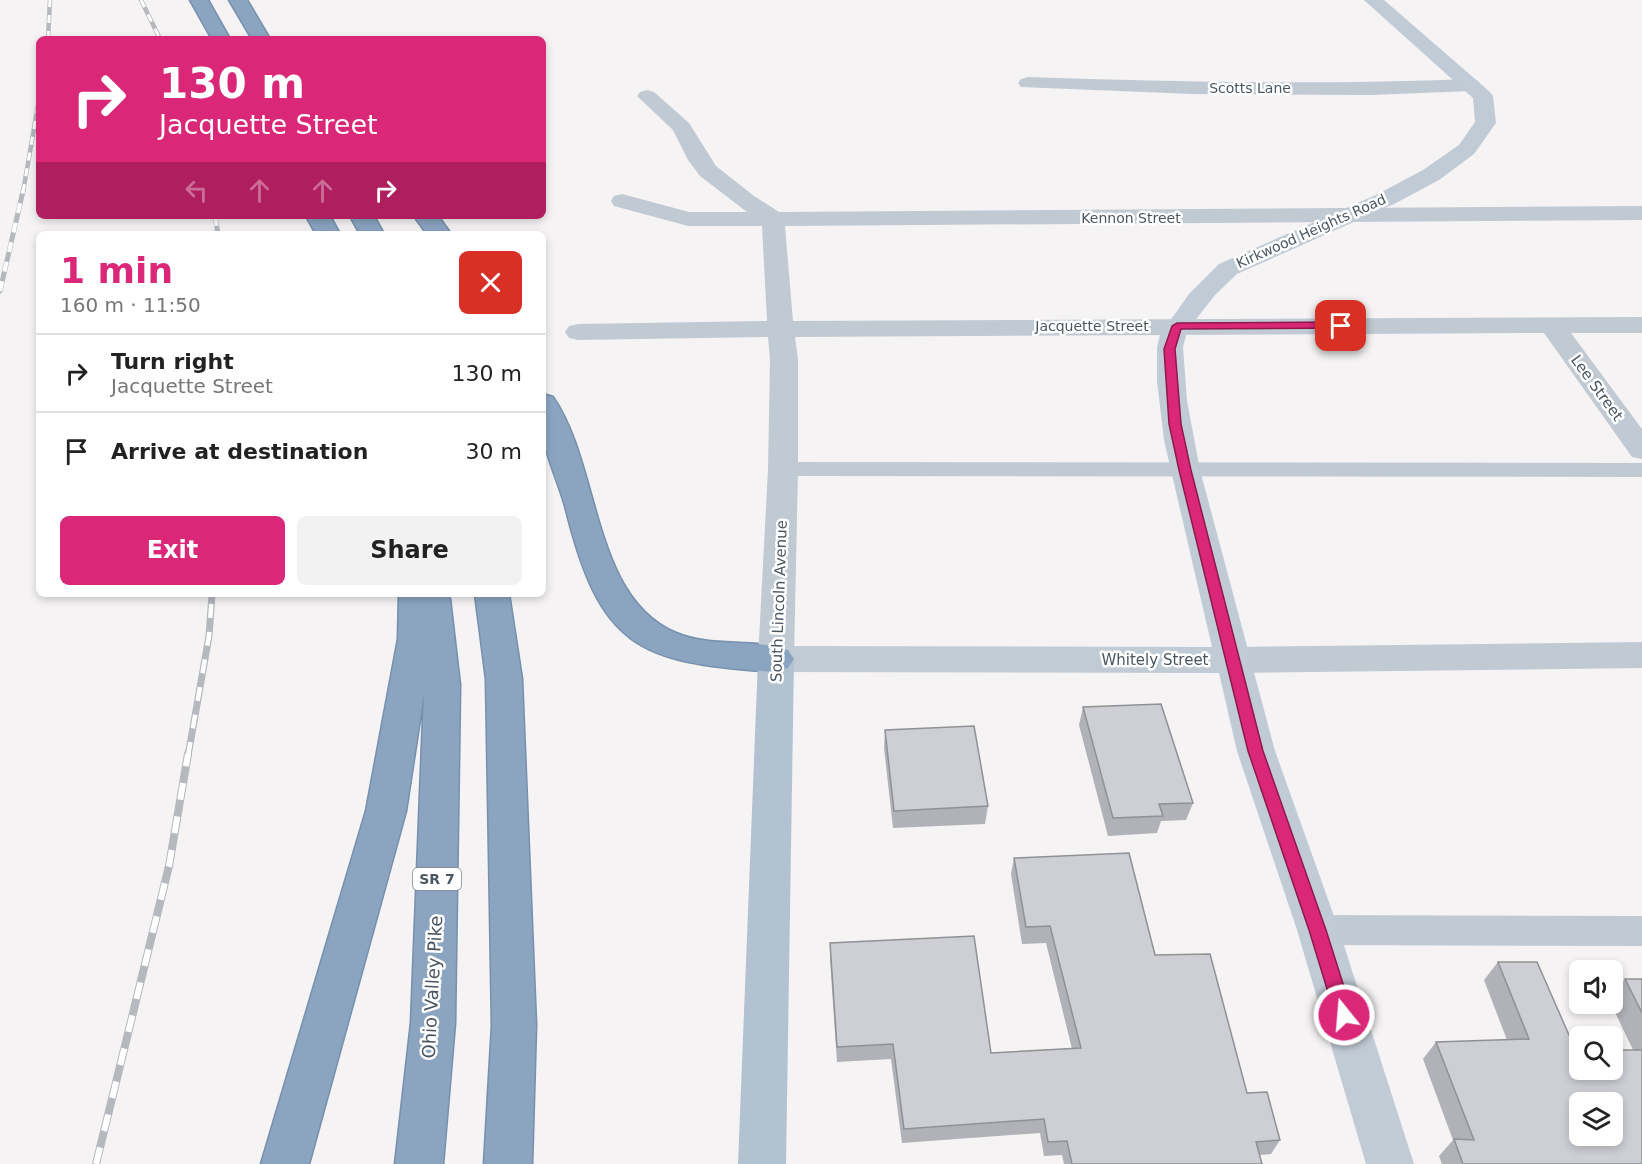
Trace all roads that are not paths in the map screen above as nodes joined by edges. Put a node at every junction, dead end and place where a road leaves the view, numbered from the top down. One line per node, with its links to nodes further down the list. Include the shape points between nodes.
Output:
1 (199, 0): 4 (highway)
2 (238, 0): 5 (highway)
3 (1373, 0): 7 (street, Kirkwood Heights Road)
4 (219, 36)
5 (259, 36)
6 (1028, 83): 7 (street, Scotts Lane, via 1371,89)
7 (1472, 85): 11 (street, Kirkwood Heights Road, via 1488,105 1488,116 1471,146 1437,171)
8 (647, 96): 12 (street, via 682,127 708,171)
9 (622, 201): 12 (street, Kennon Street, via 688,219)
10 (1642, 213): 11 (street, Kennon Street)
11 (1355, 214): 12 (street, Kennon Street); 14 (street, Kirkwood Heights Road, via 1229,268)
12 (773, 218): 16 (street, South Lincoln Avenue)
13 (1642, 325): 15 (street, Jacquette Street)
14 (1177, 326): 15 (street, Jacquette Street); 16 (street, Jacquette Street); 21 (street, via 1169,349 1175,424)
15 (1552, 326): 19 (street, Lee Street)
16 (781, 330): 17 (street, Jacquette Street); 20 (street, South Lincoln Avenue)
17 (578, 332)
18 (546, 411): 27 (highway, via 573,478 607,588 631,622 651,636 687,649)
19 (1642, 450)
20 (783, 469): 21 (lane); 27 (street, South Lincoln Avenue)
21 (1185, 470): 22 (lane); 28 (street)
22 (1642, 470)
23 (416, 597): 31 (highway, via 415,639 386,811)
24 (432, 597): 32 (highway, Ohio Valley Pike / SR 7, via 442,685 433,1023)
25 (492, 597): 33 (highway, via 504,679 514,1025)
26 (1642, 655): 28 (street, Whitely Street)
27 (776, 659): 28 (street, Whitely Street); 34 (main road, South Lincoln Avenue)
28 (1233, 660): 29 (street, via 1256,751)
29 (1318, 930): 30 (lane); 35 (street)
30 (1642, 931)
31 (285, 1164)
32 (419, 1164)
33 (508, 1164)
34 (762, 1164)
35 (1390, 1164)

